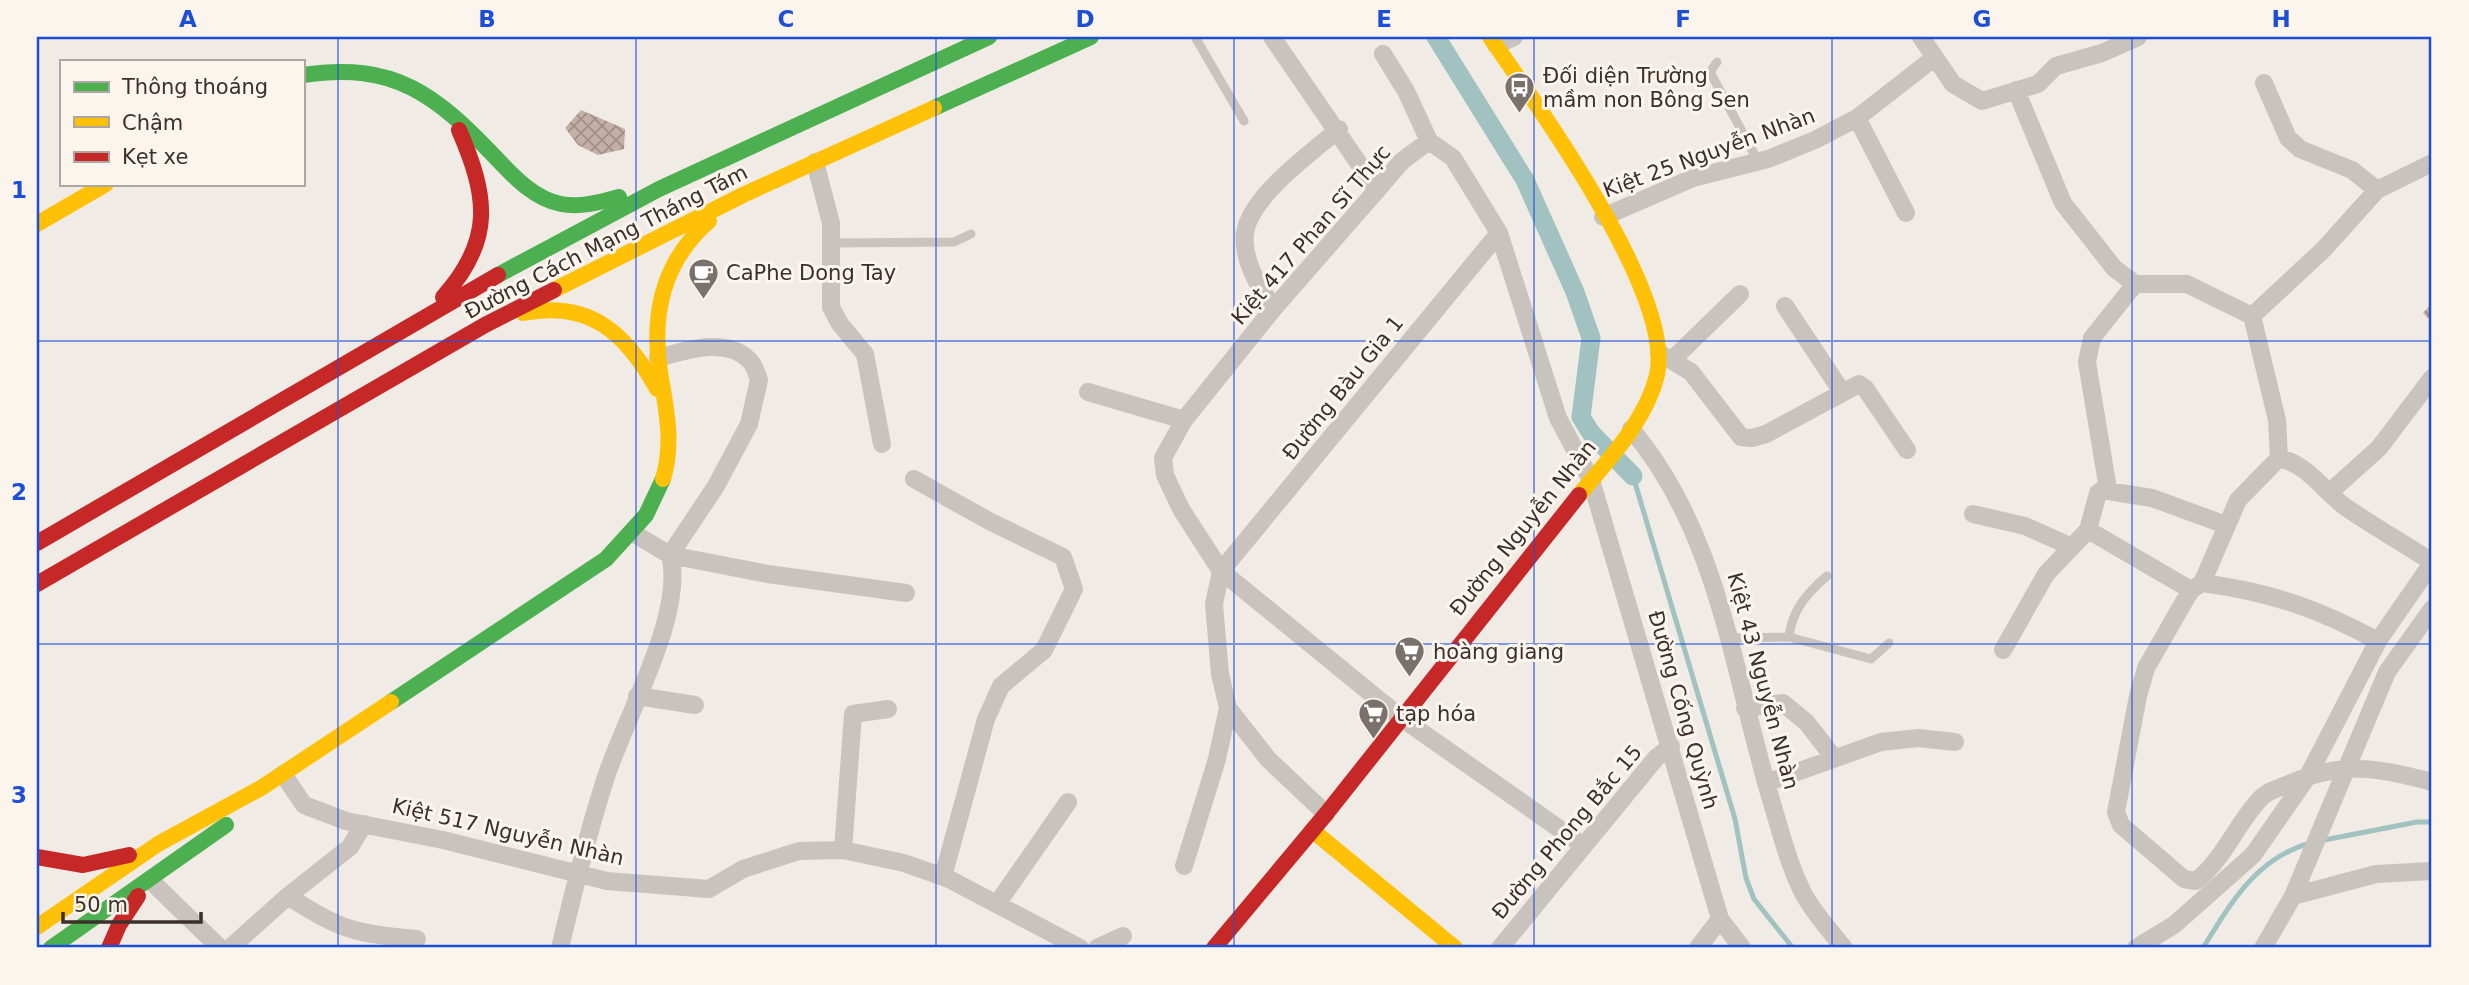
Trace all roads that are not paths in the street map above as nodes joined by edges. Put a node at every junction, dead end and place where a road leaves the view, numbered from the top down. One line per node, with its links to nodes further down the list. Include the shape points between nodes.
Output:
1 (989, 37): 25 (main road, Đường Cách Mạng Tháng Tám)
2 (1091, 37): 22 (main road, Đường Cách Mạng Tháng Tám)
3 (1195, 37): 18 (lane)
4 (1272, 37): 19 (street)
5 (1514, 37): 8 (street)
6 (1921, 37): 11 (street)
7 (2138, 37): 9 (street)
8 (1493, 41): 30 (main road, Đường Nguyễn Nhàn)
9 (2104, 44): 15 (street, via 2056,66 2038,84)
10 (1383, 54): 20 (street)
11 (1934, 58): 15 (street, via 1953,84 1982,101); 17 (street, Kiệt 25 Nguyễn Nhàn)
12 (1717, 62): 21 (lane, via 1710,72)
13 (304, 75): 16 (main road, via 328,69 380,72 428,93)
14 (2264, 83): 27 (street, via 2288,138 2300,149 2352,170)
15 (2016, 90): 35 (street, via 2063,203 2114,268)
16 (451, 111): 25 (main road, via 525,186 559,204 583,205); 40 (main road, via 479,179 484,210 481,235 472,263 458,283)
17 (1857, 118): 21 (street, Kiệt 25 Nguyễn Nhàn); 29 (street)
18 (1244, 121)
19 (1339, 129): 26 (street); 38 (street, via 1280,180 1246,228 1251,267)
20 (1429, 141): 26 (street, Kiệt 417 Phan Sĩ Thực, via 1402,161); 32 (street, via 1453,158)
21 (1758, 161): 30 (street, Kiệt 25 Nguyễn Nhàn, via 1693,178)
22 (816, 162): 28 (main road, Đường Cách Mạng Tháng Tám); 34 (street, via 829,206)
23 (2432, 163): 27 (street)
24 (103, 186): 31 (main road)
25 (659, 189): 40 (main road, Đường Cách Mạng Tháng Tám)
26 (1377, 190): 38 (street, Kiệt 417 Phan Sĩ Thực)
27 (2377, 190): 39 (street, via 2324,249)
28 (745, 194): 41 (main road, Đường Cách Mạng Tháng Tám); 43 (main road, via 698,229 670,265 661,290)
29 (1906, 214)
30 (1603, 216): 42 (main road, Đường Nguyễn Nhàn, via 1639,286)
31 (37, 225)
32 (1499, 233): 53 (street, Đường Cống Quỳnh, via 1558,418); 65 (street, Đường Bàu Gia 1)
33 (971, 234): 34 (lane, via 954,242)
34 (832, 243): 50 (street, via 831,307 865,354)
35 (2135, 285): 39 (street, via 2186,284); 55 (street, via 2092,338 2087,362)
36 (1740, 294): 42 (street)
37 (1785, 306): 46 (street)
38 (1274, 308): 48 (street, Kiệt 417 Phan Sĩ Thực)
39 (2252, 316): 52 (street, via 2277,420)
40 (422, 317): 61 (main road, Đường Cách Mạng Tháng Tám)
41 (485, 325): 47 (main road, via 536,309 563,308 593,317 615,331 636,354); 67 (main road, Đường Cách Mạng Tháng Tám)
42 (1666, 356): 46 (street, via 1691,372 1741,437 1766,434); 49 (main road, Đường Nguyễn Nhàn, via 1652,394)
43 (657, 358): 47 (main road); 63 (street, via 702,346 722,347 749,359 760,380 749,424 716,486)
44 (2432, 378): 56 (street, via 2379,448)
45 (1088, 392): 48 (street)
46 (1842, 392): 51 (street, via 1860,384 1865,388)
47 (666, 407): 60 (main road, via 668,460 659,491)
48 (1184, 421): 65 (street, Kiệt 417 Phan Sĩ Thực, via 1163,458 1165,475)
49 (1628, 433): 53 (main road, Đường Nguyễn Nhàn); 72 (street, Kiệt 43 Nguyễn Nhàn, via 1654,457 1684,512 1712,575)
50 (882, 444)
51 (1908, 450)
52 (2279, 458): 56 (street, via 2291,461); 58 (street, via 2238,500)
53 (1596, 474): 81 (main road, Đường Nguyễn Nhàn); 83 (street, Đường Cống Quỳnh)
54 (914, 479): 102 (street, via 1063,557 1074,589 1044,650 1002,686 986,719)
55 (2108, 489): 58 (street, via 2152,498); 59 (street, via 2098,493)
56 (2330, 492): 64 (street)
57 (1973, 513): 62 (street, via 2025,526)
58 (2225, 525): 68 (street)
59 (2088, 530): 62 (street); 68 (street)
60 (633, 533): 63 (street); 86 (main road, via 606,559)
61 (37, 542)
62 (2071, 547): 75 (street, via 2046,574)
63 (670, 555): 69 (street); 76 (street, via 673,568 667,611)
64 (2432, 562): 73 (street)
65 (1221, 571): 78 (street, via 1214,604); 81 (street, Kiệt 417 Phan Sĩ Thực)
66 (1827, 576): 71 (lane, via 1805,595 1790,623)
67 (37, 584)
68 (2197, 586): 73 (street, via 2248,588 2291,601); 87 (street, via 2146,668 2116,812 2121,825 2184,879 2196,881 2230,844 2263,795)
69 (906, 593)
70 (2432, 609): 85 (street, via 2387,672)
71 (1789, 637): 72 (lane); 74 (lane, via 1871,659)
72 (1729, 638): 79 (street, Kiệt 43 Nguyễn Nhàn)
73 (2378, 641): 87 (street)
74 (1889, 643)
75 (2003, 650)
76 (637, 696): 77 (street); 101 (street, via 604,782)
77 (695, 705)
78 (1228, 708): 92 (street, via 1268,760); 99 (street)
79 (1745, 708): 84 (street, via 1783,703 1807,723); 89 (street, Kiệt 43 Nguyễn Nhàn)
80 (888, 709): 97 (street, via 853,713)
81 (1400, 717): 92 (main road, Đường Nguyễn Nhàn); 96 (street, Kiệt 417 Phan Sĩ Thực)
82 (1955, 742): 84 (street, via 1918,738 1881,742)
83 (1671, 746): 96 (street, Đường Phong Bắc 15); 107 (street, Đường Cống Quỳnh)
84 (1835, 758): 89 (street)
85 (2349, 768): 87 (street); 88 (street, via 2385,769); 105 (street)
86 (283, 774): 90 (main road); 93 (street, Kiệt 517 Nguyễn Nhàn, via 304,805)
87 (2308, 776): 124 (street, via 2253,855 2174,925)
88 (2432, 782)
89 (1766, 783): 123 (street, Kiệt 43 Nguyễn Nhàn, via 1804,894)
90 (261, 788): 95 (main road); 103 (main road, via 228,824)
91 (1068, 802): 106 (street)
92 (1326, 814): 94 (main road, Đường Nguyễn Nhàn)
93 (364, 824): 101 (street, Kiệt 517 Nguyễn Nhàn); 104 (street, Kiệt 517 Nguyễn Nhàn, via 350,847)
94 (1312, 830): 118 (main road, Đường Nguyễn Nhàn); 119 (main road)
95 (158, 844): 98 (main road, via 98,866); 108 (main road)
96 (1584, 846): 120 (street, Đường Phong Bắc 15)
97 (843, 850): 101 (street, Kiệt 517 Nguyễn Nhàn, via 799,851 743,869 709,889); 102 (street, Kiệt 517 Nguyễn Nhàn)
98 (37, 857)
99 (1184, 866)
100 (2432, 871): 105 (street, via 2376,874)
101 (579, 875): 115 (street)
102 (946, 878): 106 (street, Kiệt 517 Nguyễn Nhàn)
103 (148, 883): 111 (main road); 112 (main road); 113 (street)
104 (288, 896): 110 (street, via 325,920 363,935); 114 (street, Kiệt 517 Nguyễn Nhàn)
105 (2294, 896): 125 (street)
106 (997, 904): 116 (street, Kiệt 517 Nguyễn Nhàn)
107 (1720, 919): 121 (street); 122 (street, Đường Cống Quỳnh)
108 (39, 920): 111 (main road)
109 (1123, 936): 117 (street)
110 (417, 939)
111 (57, 947)
112 (109, 948)
113 (220, 948)
114 (230, 948)
115 (560, 948)
116 (1080, 948)
117 (1097, 948)
118 (1214, 948)
119 (1455, 948)
120 (1500, 948)
121 (1698, 948)
122 (1742, 948)
123 (1844, 948)
124 (2136, 948)
125 (2263, 948)

